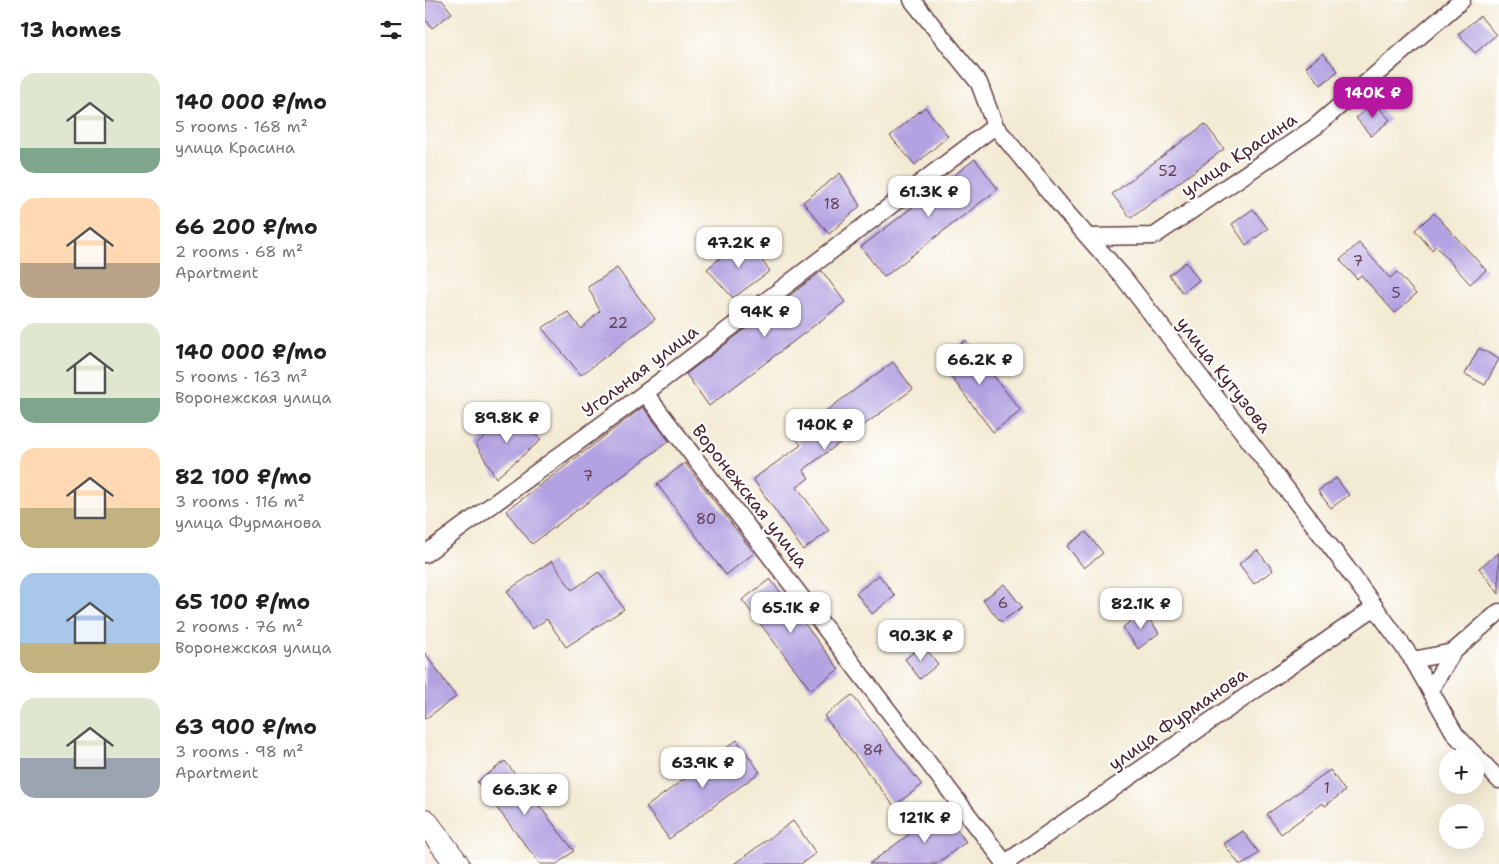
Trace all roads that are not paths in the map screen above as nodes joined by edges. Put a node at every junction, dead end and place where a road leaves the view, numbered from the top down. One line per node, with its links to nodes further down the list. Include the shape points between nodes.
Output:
1 (912, 0): 3 (street, улица Кутузова, via 979,83)
2 (1462, 0): 4 (street, улица Красина, via 1315,127 1154,236)
3 (995, 126): 4 (street, улица Кутузова); 5 (street, Угольная улица)
4 (1088, 237): 7 (street, улица Кутузова, via 1123,277)
5 (645, 393): 6 (street, Угольная улица); 14 (street, Воронежская улица)
6 (425, 554)
7 (1375, 607): 10 (street, улица Кутузова); 14 (street, улица Фурманова)
8 (1499, 612): 9 (street)
9 (1453, 652): 10 (street); 11 (street)
10 (1413, 660): 11 (street, улица Кутузова)
11 (1430, 690): 12 (street, улица Кутузова, via 1455,734)
12 (1499, 780)
13 (425, 821): 15 (street)
14 (1004, 863)
15 (457, 864)

